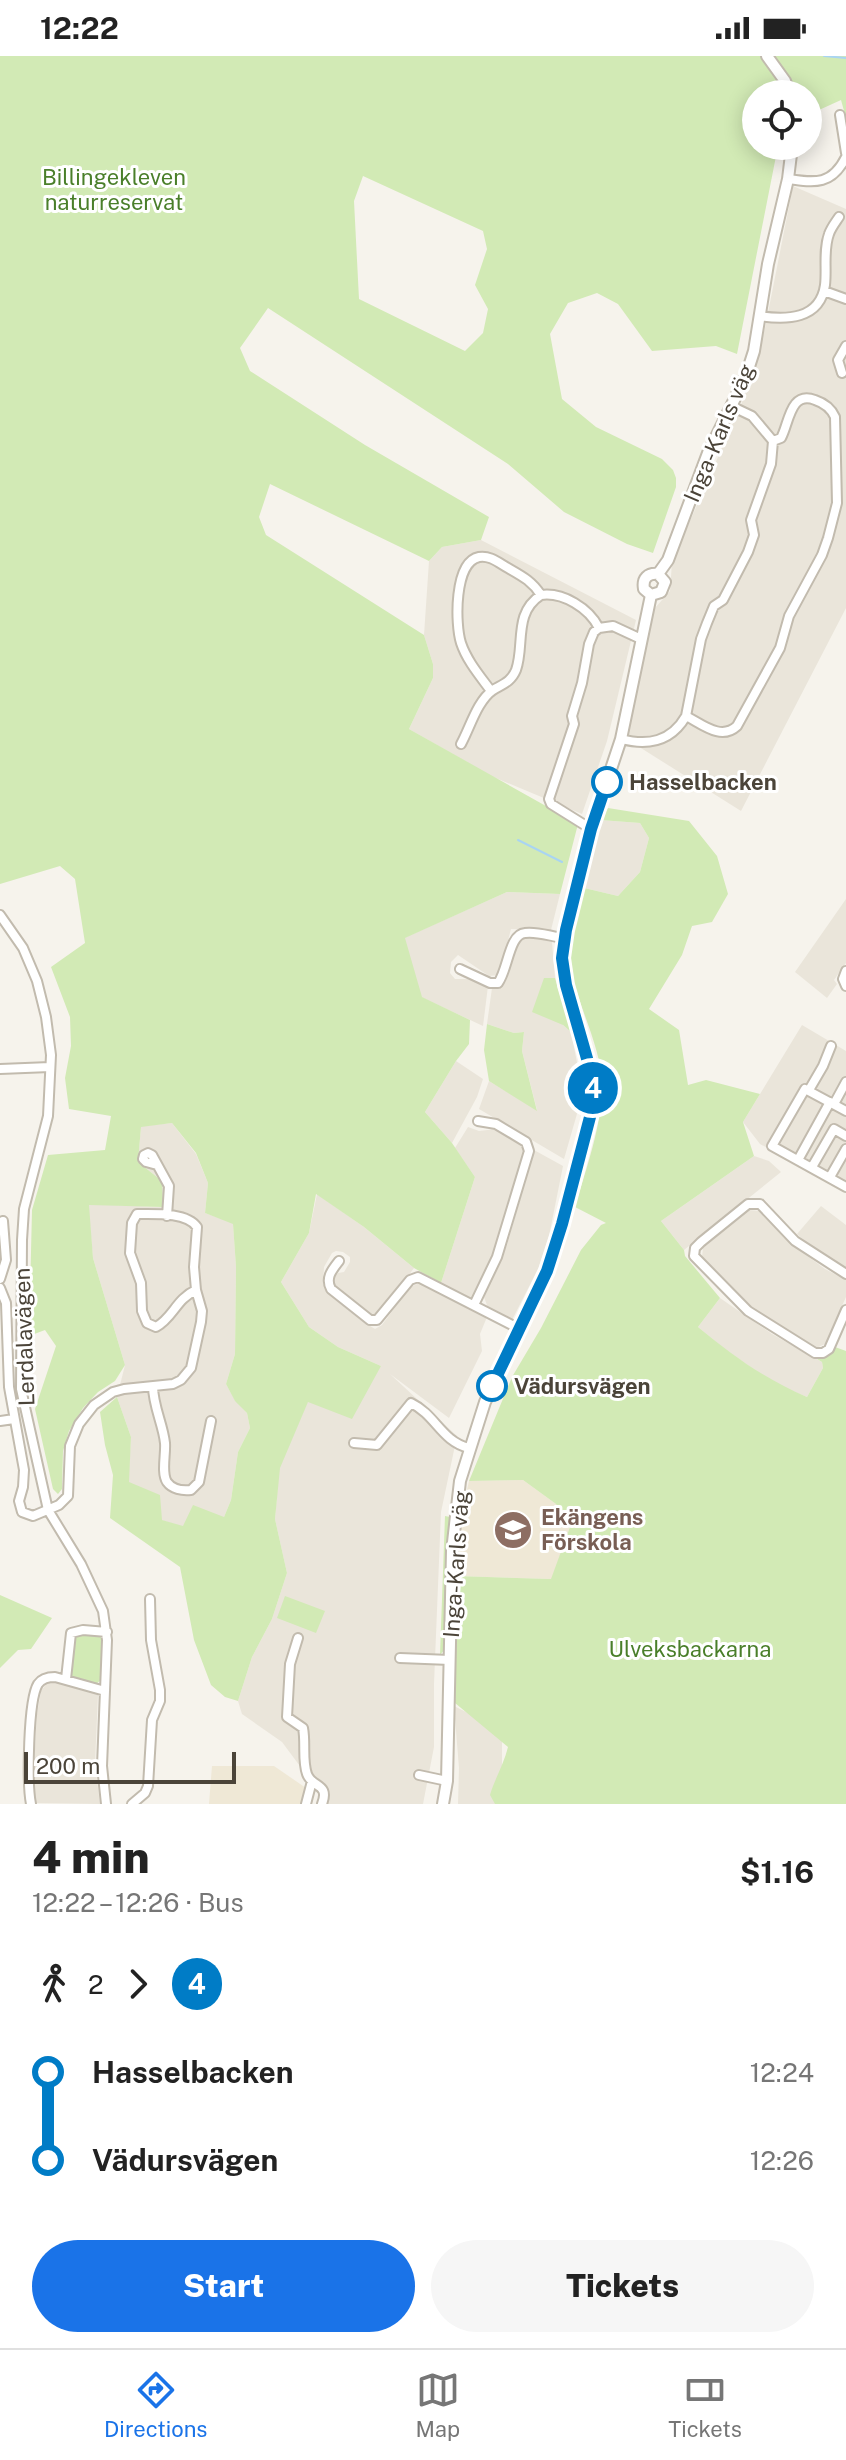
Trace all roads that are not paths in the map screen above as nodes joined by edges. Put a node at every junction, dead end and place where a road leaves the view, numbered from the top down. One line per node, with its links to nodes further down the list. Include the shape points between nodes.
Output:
1 (767, 56): 2 (street)
2 (784, 80)
3 (840, 115): 4 (street)
4 (846, 155): 6 (street, via 827,180)
5 (790, 160): 6 (street, Inga-Karls väg)
6 (788, 179): 10 (street, Inga-Karls väg)
7 (839, 217): 8 (street, via 828,237)
8 (824, 291): 9 (street); 10 (street, via 803,316)
9 (846, 299)
10 (759, 316): 13 (street, Inga-Karls väg, via 754,351)
11 (846, 346): 12 (street, via 838,360)
12 (842, 373)
13 (731, 406): 14 (street, via 752,416); 17 (street, Inga-Karls väg, via 668,560 643,583 651,595)
14 (773, 441): 19 (street, via 771,464 751,520 754,535 707,623); 19 (street, via 781,438 798,400 815,400 832,411 838,487 828,538 789,616 780,648 737,726 722,734)
15 (541, 595): 16 (street, via 558,595 583,609); 18 (street, via 526,612 516,671); 18 (street, via 533,582 493,559 478,557 463,576 459,633 469,661)
16 (599, 628): 17 (street, via 613,626); 22 (street, via 591,637 574,724 549,799)
17 (641, 639): 20 (street, Inga-Karls väg)
18 (491, 691): 21 (street)
19 (686, 716): 20 (street, via 671,735 655,742)
20 (621, 739): 22 (street, Inga-Karls väg)
21 (461, 744)
22 (591, 829): 24 (street, Inga-Karls väg)
23 (0, 915): 29 (street, Lerdalavägen, via 37,981)
24 (564, 938): 25 (street, via 519,934 498,983); 52 (street, Inga-Karls väg, via 566,985 590,1069 592,1099 554,1253)
25 (460, 969)
26 (846, 971): 27 (street)
27 (846, 986)
28 (831, 1046): 32 (street)
29 (50, 1067): 30 (street); 59 (street, Lerdalavägen, via 48,1116 24,1209 21,1339 21,1389)
30 (0, 1069)
31 (846, 1082): 33 (street)
32 (809, 1090): 33 (street); 38 (street, via 772,1146)
33 (832, 1103): 34 (street); 38 (street)
34 (846, 1111)
35 (478, 1121): 50 (street, via 496,1124 526,1142 529,1151 497,1257)
36 (846, 1135): 40 (street, via 834,1129)
37 (846, 1149): 41 (street)
38 (798, 1160): 40 (street)
39 (157, 1165): 43 (street, via 169,1186)
40 (812, 1167): 41 (street)
41 (830, 1177): 42 (street)
42 (846, 1187)
43 (167, 1216): 49 (street, via 187,1218 197,1227); 49 (street, via 137,1214 132,1223 130,1253 141,1283 144,1319 153,1326 162,1324 185,1295)
44 (3, 1221): 47 (street, via 5,1268)
45 (339, 1261): 50 (street, via 328,1284 370,1320 382,1316 414,1278)
46 (846, 1274): 51 (street, via 795,1241 754,1202 695,1248 694,1256 748,1311 815,1353 829,1349)
47 (0, 1279)
48 (0, 1288): 54 (street, via 6,1303)
49 (196, 1290): 53 (street, via 202,1311 191,1368 173,1384)
50 (474, 1305): 52 (street)
51 (846, 1310)
52 (520, 1329): 58 (street, Inga-Karls väg)
53 (153, 1386): 56 (street, via 168,1484 191,1490 199,1482); 59 (street, via 113,1392 86,1414 70,1446 68,1496)
54 (14, 1419): 55 (street); 59 (street, via 24,1470 19,1507 27,1516)
55 (0, 1421)
56 (211, 1421)
57 (354, 1443): 58 (street, via 377,1445 411,1403 448,1439)
58 (469, 1448): 64 (street, Inga-Karls väg, via 455,1516)
59 (48, 1510): 61 (street, Lerdalavägen, via 96,1591)
60 (150, 1599): 72 (street, via 160,1701 152,1720 148,1786)
61 (107, 1632): 65 (street, via 71,1633); 66 (street, Lerdalavägen)
62 (298, 1638): 68 (street, via 290,1664 287,1717 303,1728)
63 (400, 1658): 64 (street)
64 (450, 1660): 69 (street, Inga-Karls väg)
65 (66, 1679): 66 (street); 70 (street, via 48,1678 36,1691)
66 (105, 1691): 71 (street, Lerdalavägen)
67 (419, 1775): 69 (street)
68 (312, 1781): 73 (street); 74 (street, via 325,1793)
69 (447, 1781): 75 (street, Inga-Karls väg)
70 (31, 1804)
71 (106, 1804)
72 (132, 1804)
73 (306, 1804)
74 (322, 1804)
75 (443, 1804)

